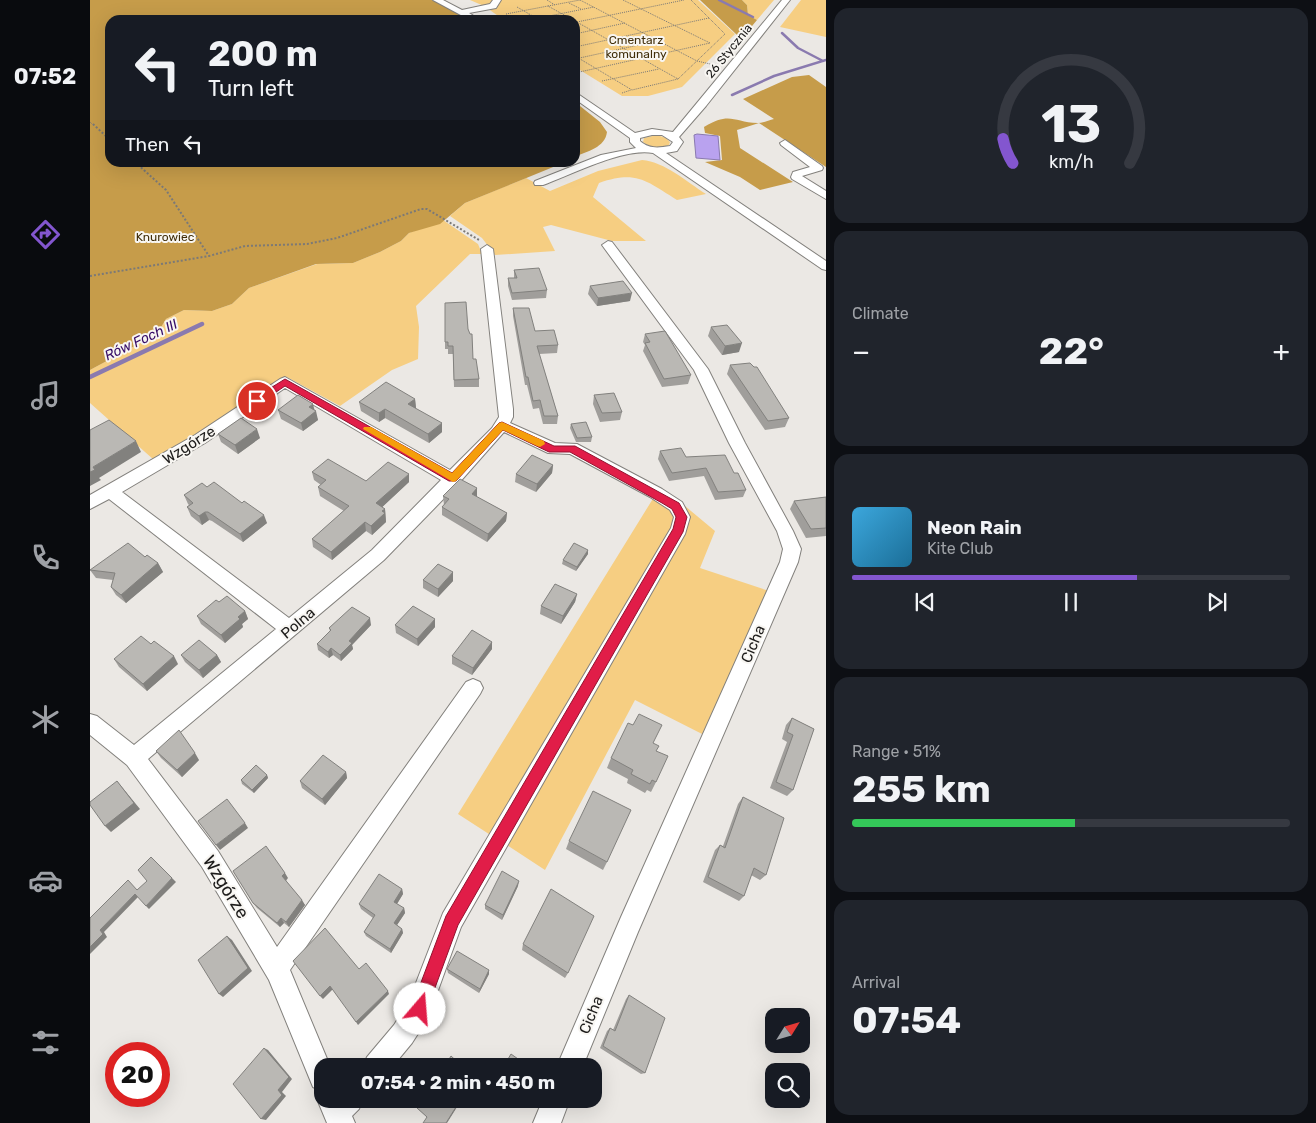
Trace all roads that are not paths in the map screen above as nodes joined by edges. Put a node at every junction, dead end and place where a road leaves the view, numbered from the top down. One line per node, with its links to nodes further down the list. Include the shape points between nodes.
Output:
1 (437, 0): 4 (street)
2 (497, 0): 5 (street, via 493,6)
3 (786, 0): 8 (street, 26 Stycznia)
4 (446, 2): 5 (street)
5 (463, 12): 6 (street)
6 (468, 15)
7 (580, 98): 9 (street)
8 (690, 117): 10 (street, 26 Stycznia); 11 (street, 26 Stycznia)
9 (608, 118): 10 (street); 12 (street)
10 (654, 132): 11 (street); 12 (street, 26 Stycznia)
11 (674, 137): 14 (street, via 677,144)
12 (635, 140): 15 (street); 16 (street)
13 (784, 143): 21 (street, via 818,168 799,173 796,177)
14 (673, 149): 15 (street); 19 (street)
15 (651, 150): 16 (street); 19 (street)
16 (605, 157): 17 (street)
17 (580, 167)
18 (580, 167): 20 (street)
19 (688, 173): 24 (street)
20 (539, 183)
21 (826, 196)
22 (608, 245): 35 (street, Cicha, via 701,369 790,542 792,554)
23 (487, 249): 25 (street, via 506,409)
24 (826, 266)
25 (502, 425): 26 (street, Polna); 34 (street, via 553,449 572,448 676,506 682,517 679,529 451,921 420,1009)
26 (453, 478): 27 (street, Wzgórze, via 285,382 200,439); 29 (street, Polna, via 372,560)
27 (111, 492): 28 (street, Wzgórze); 29 (street)
28 (90, 503)
29 (290, 629): 32 (street, Polna)
30 (472, 688): 33 (street)
31 (90, 723): 32 (street, Wzgórze)
32 (134, 758): 33 (street, Wzgórze, via 210,859)
33 (276, 969): 36 (street, Wzgórze)
34 (383, 1058)
35 (573, 1058)
36 (314, 1059)
37 (553, 1108): 38 (street)
38 (547, 1123)

